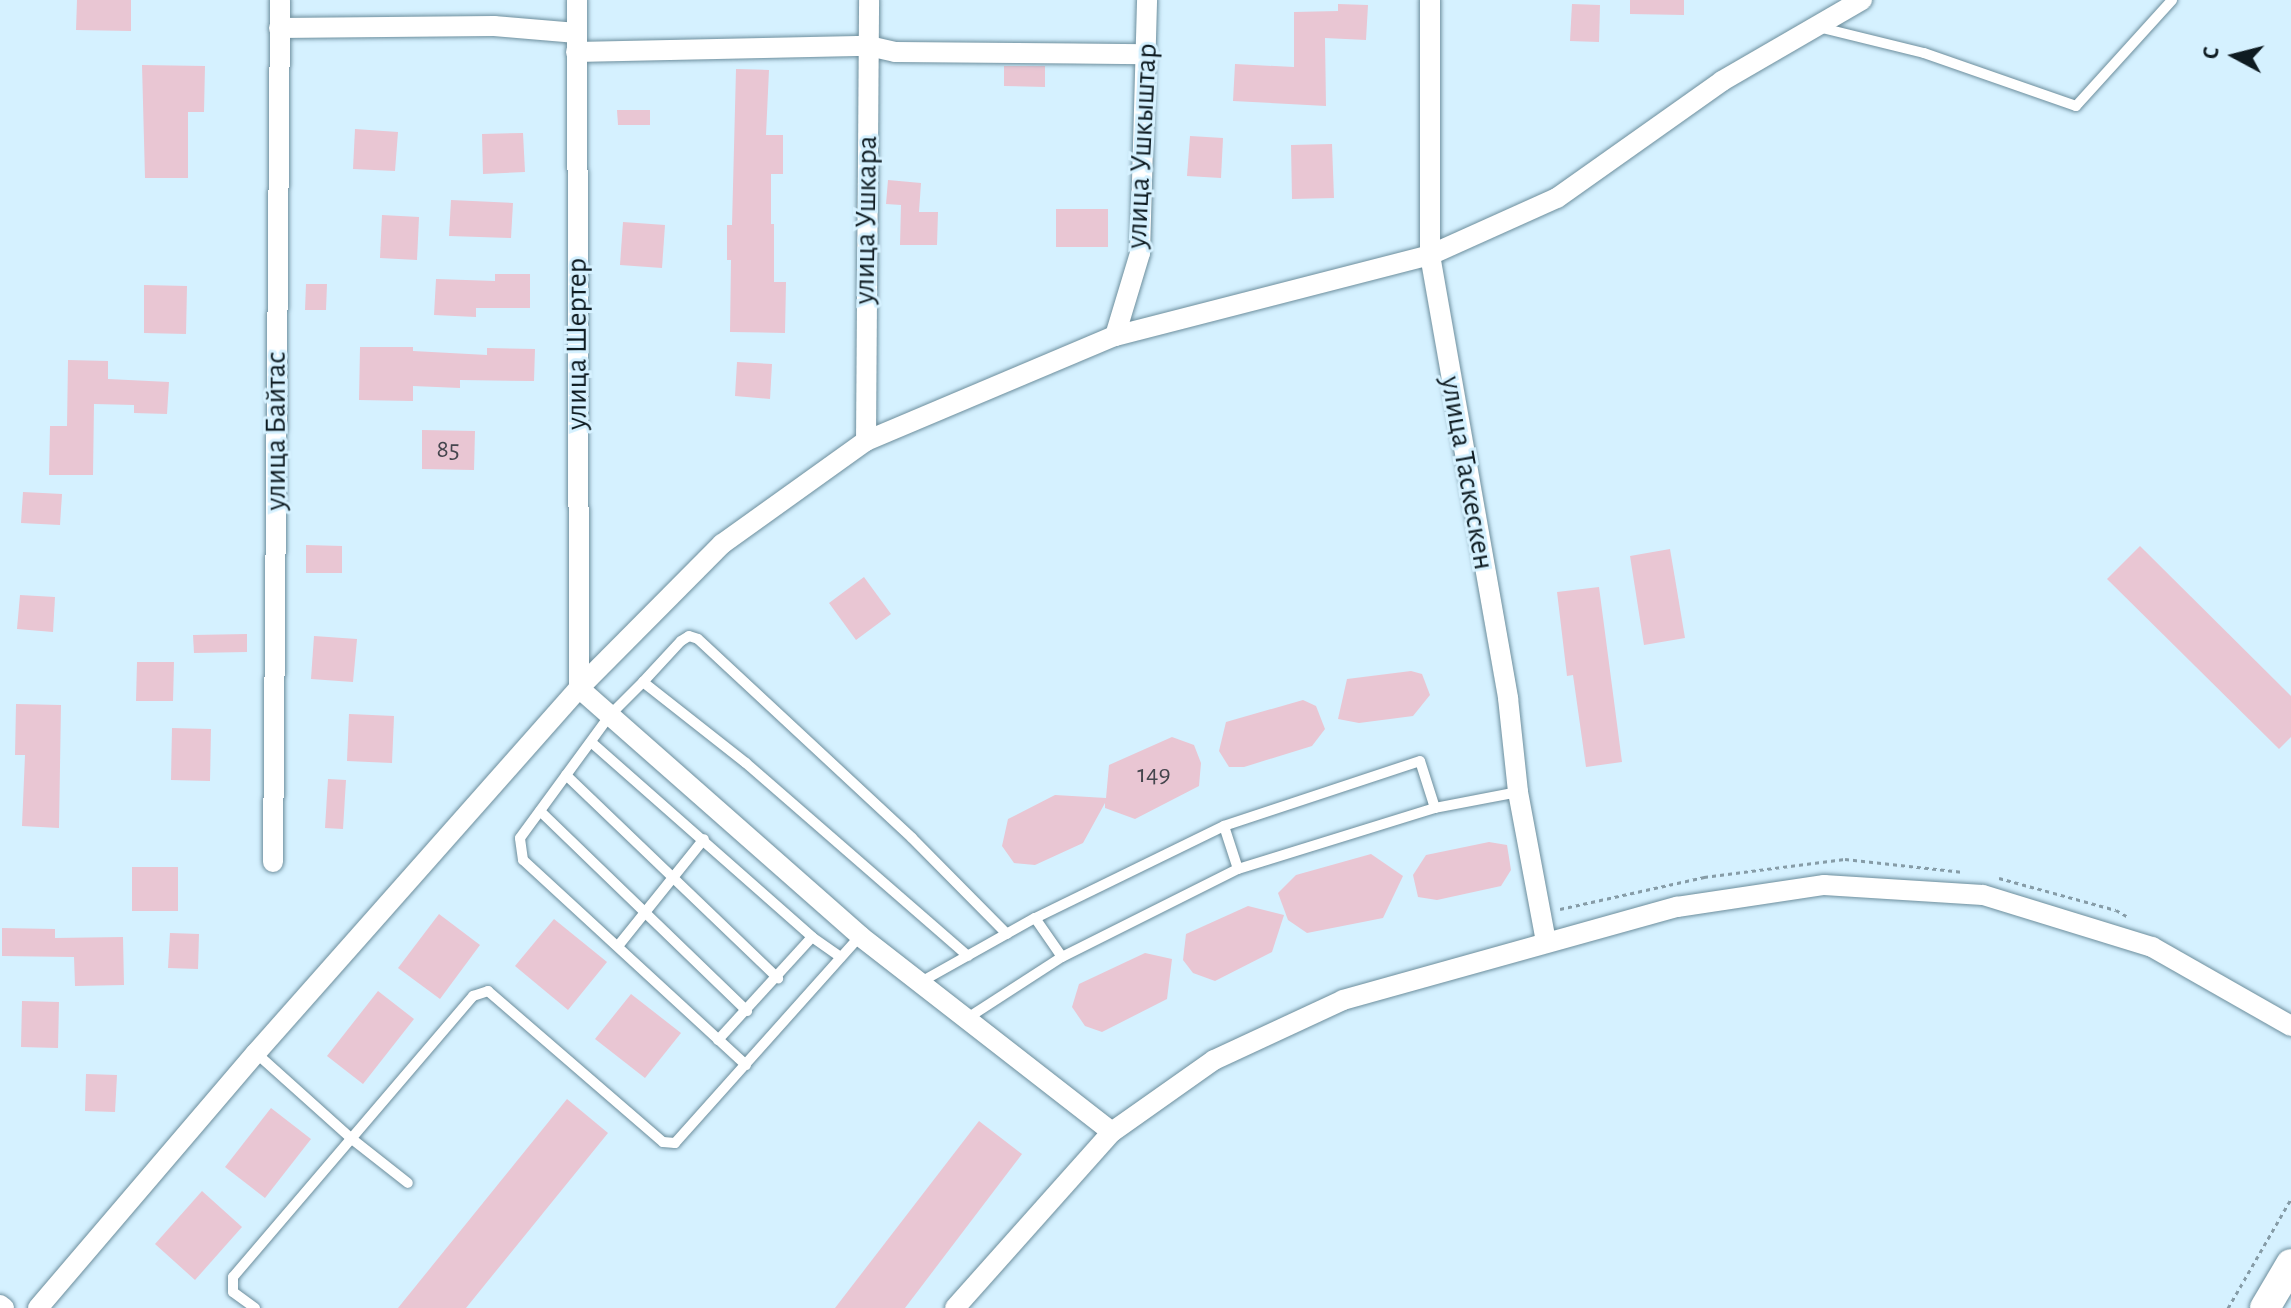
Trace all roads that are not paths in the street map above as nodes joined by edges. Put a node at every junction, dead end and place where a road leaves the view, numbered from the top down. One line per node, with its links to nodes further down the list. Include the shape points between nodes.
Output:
1 (280, 0): 9 (street, улица Байтас)
2 (577, 0): 10 (street, улица Шертер)
3 (869, 0): 11 (street, улица Ушкара)
4 (1147, 0): 12 (street, улица Ушкыштар)
5 (1430, 0): 13 (street, улица Таскескен)
6 (1862, 0): 8 (street)
7 (2172, 0): 8 (lane, via 2076,106 1924,53)
8 (1816, 27): 13 (street, via 1722,81 1557,198)
9 (279, 28): 10 (street, via 494,26); 26 (street, улица Байтас)
10 (576, 43): 11 (street); 17 (street, улица Шертер)
11 (869, 46): 12 (street, via 895,52); 15 (street, улица Ушкара)
12 (1147, 54): 14 (street, улица Ушкыштар, via 1140,253)
13 (1430, 255): 14 (street); 21 (street, улица Таскескен, via 1508,698)
14 (1115, 336): 15 (street)
15 (866, 441): 17 (street, via 722,544)
16 (643, 682): 18 (lane); 31 (lane, via 681,641 689,636 698,639); 36 (lane, via 746,763)
17 (579, 688): 18 (street); 45 (street)
18 (610, 715): 19 (lane); 32 (street)
19 (591, 742): 20 (lane); 25 (lane)
20 (566, 775): 23 (lane); 28 (lane)
21 (1518, 792): 22 (lane); 34 (street, улица Таскескен)
22 (1435, 808): 24 (lane, via 1420,761); 27 (lane)
23 (540, 811): 29 (lane); 35 (lane, via 520,838 523,860)
24 (1224, 826): 27 (lane); 30 (lane)
25 (704, 839): 28 (lane); 33 (lane)
26 (273, 862)
27 (1238, 869): 38 (lane)
28 (674, 877): 29 (lane); 39 (lane)
29 (645, 911): 35 (lane); 41 (lane)
30 (1035, 918): 31 (lane); 38 (lane)
31 (1007, 934): 36 (lane)
32 (860, 936): 37 (lane); 40 (street)
33 (812, 937): 37 (lane); 39 (lane)
34 (1546, 942): 43 (street, via 1677,907 1824,885 1983,895 2152,947); 47 (street, via 1343,1000 1214,1060)
35 (618, 946): 44 (lane)
36 (968, 956): 40 (lane)
37 (841, 957): 46 (lane)
38 (1062, 957): 42 (lane)
39 (778, 978): 41 (lane)
40 (919, 983): 42 (street)
41 (747, 1011): 44 (lane)
42 (965, 1020): 47 (street)
43 (2291, 1026)
44 (718, 1040): 46 (lane)
45 (256, 1053): 48 (lane); 51 (street)
46 (746, 1065): 48 (lane, via 675,1143 663,1142 488,991 473,996)
47 (1112, 1132): 53 (street)
48 (352, 1139): 49 (lane); 52 (lane, via 233,1277 233,1292)
49 (408, 1183)
50 (2291, 1264): 54 (main road)
51 (38, 1308)
52 (255, 1308)
53 (955, 1308)
54 (2265, 1308)

